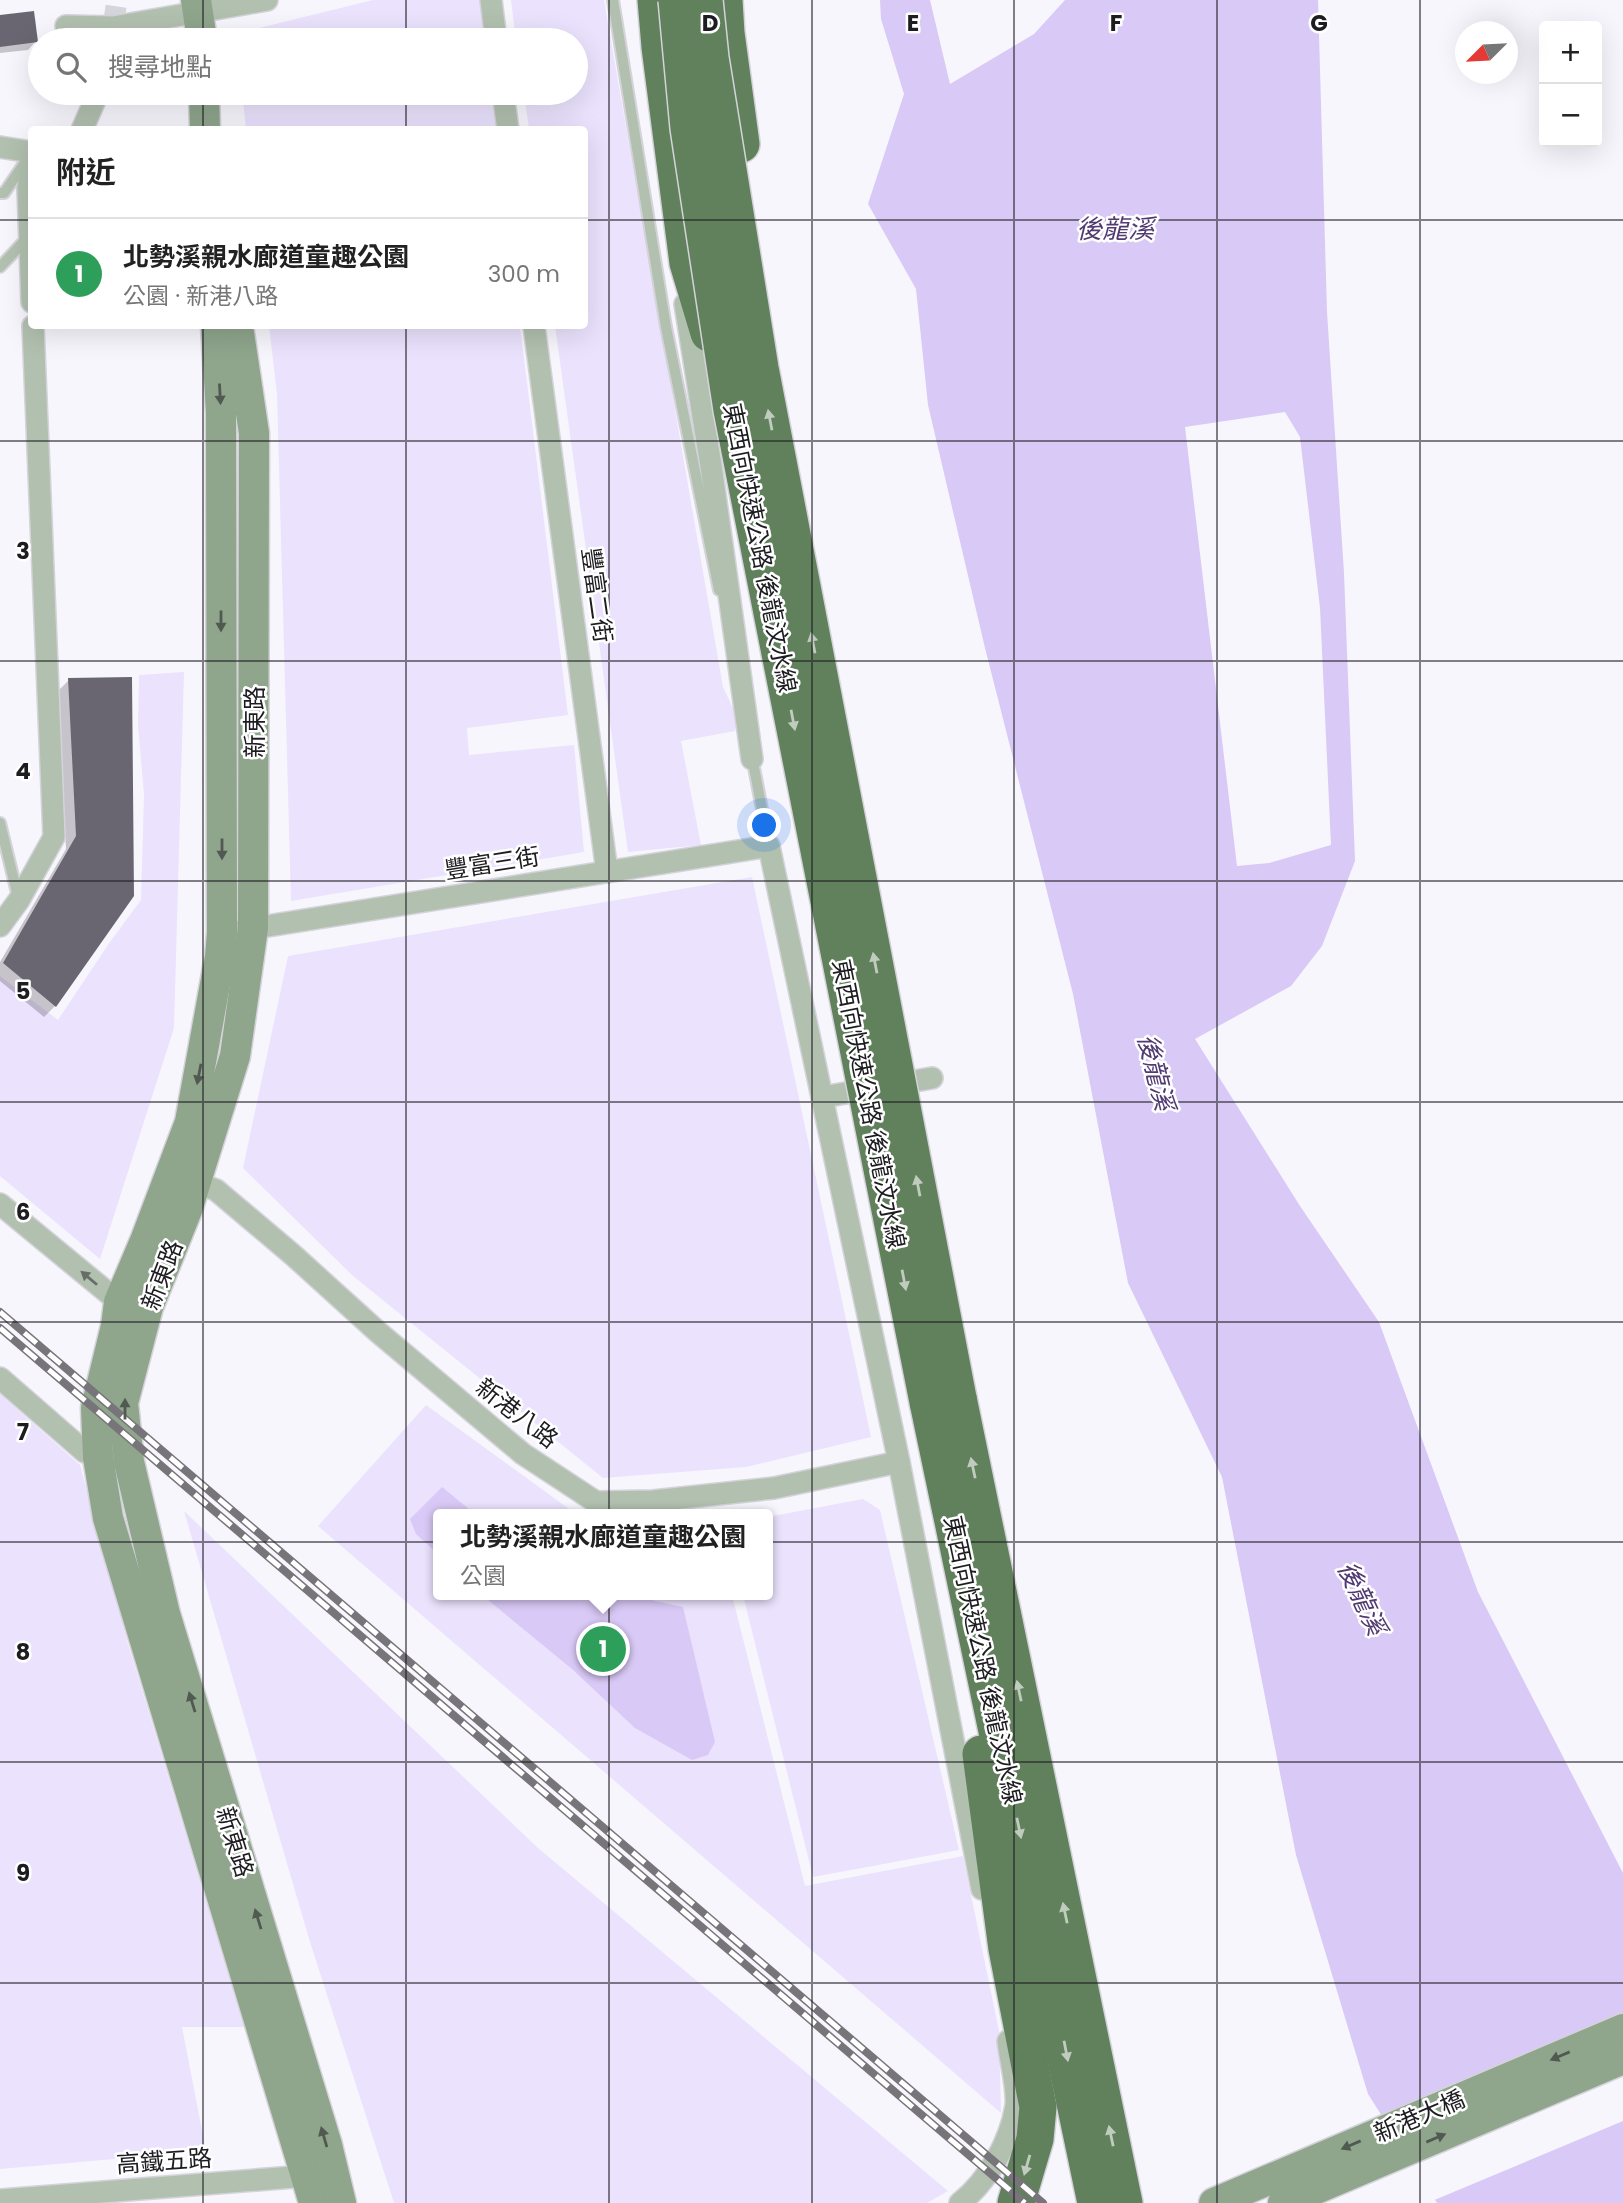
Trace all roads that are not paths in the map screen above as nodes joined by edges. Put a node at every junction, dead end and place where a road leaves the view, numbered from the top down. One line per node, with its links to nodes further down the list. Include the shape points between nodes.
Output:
1 (267, 0): 9 (street)
2 (491, 0): 13 (street)
3 (613, 0): 32 (lane, via 666,327)
4 (645, 0): 32 (street, via 655,97)
5 (656, 0): 31 (highway, bridge, via 688,263)
6 (677, 0): 31 (highway, 東西向快速公路 後龍汶水線, bridge, via 689,128)
7 (704, 0): 30 (highway, 東西向快速公路 後龍汶水線, bridge)
8 (724, 0): 30 (highway, bridge, via 753,230)
9 (198, 18): 12 (street)
10 (66, 26): 11 (street)
11 (77, 28)
12 (144, 28)
13 (494, 28)
14 (93, 105): 17 (street)
15 (204, 105): 18 (main road)
16 (505, 105): 19 (street)
17 (84, 126)
18 (205, 126)
19 (507, 126)
20 (0, 147): 21 (street)
21 (28, 153)
22 (28, 160): 23 (lane)
23 (0, 193)
24 (28, 237): 25 (lane)
25 (0, 267)
26 (33, 329): 36 (street, via 54,837)
27 (216, 329): 39 (main road, 新東路, one-way to 39, via 221,413)
28 (238, 329): 38 (main road, 新東路, via 254,433)
29 (534, 329): 35 (street, 豐富二街)
30 (760, 368): 47 (highway, 東西向快速公路 後龍汶水線, one-way to 30, bridge)
31 (732, 410): 47 (highway, 東西向快速公路 後龍汶水線, one-way to 47, bridge)
32 (752, 759): 34 (lane)
33 (0, 823): 36 (lane)
34 (769, 846): 35 (street, 豐富三街); 41 (street)
35 (607, 872): 38 (street, 豐富三街)
36 (19, 900): 37 (street)
37 (0, 926)
38 (253, 928): 39 (street, 豐富三街); 42 (main road, 新東路, via 235,1056)
39 (222, 933): 42 (main road, 新東路, one-way to 42)
40 (932, 1078): 41 (street)
41 (823, 1097): 50 (street)
42 (183, 1178): 44 (main road, 新東路, via 145,1241); 45 (main road, 新東路); 50 (street, 新港八路, via 216,1191 523,1454 596,1502 774,1489)
43 (0, 1204): 44 (street, one-way to 43)
44 (119, 1303): 45 (street); 48 (main road, 新東路, via 96,1408)
45 (148, 1307): 49 (main road, 新東路, one-way to 45, via 123,1403)
46 (0, 1378): 48 (street, via 85,1452)
47 (943, 1400): 51 (highway, 東西向快速公路 後龍汶水線); 60 (highway, 東西向快速公路 後龍汶水線, one-way to 47)
48 (97, 1457): 49 (street); 54 (main road, 新東路, via 112,1531)
49 (129, 1462): 54 (main road, 新東路, one-way to 49, via 327,2145 165,1614)
50 (899, 1462): 57 (street, via 1002,1993 1016,2104 1004,2144 976,2190)
51 (943, 1469): 58 (highway, one-way to 58, via 1007,1950 1038,2107 1035,2139); 59 (highway, 東西向快速公路 後龍汶水線, one-way to 59)
52 (1623, 2029): 61 (main road, 新港大橋, one-way to 61)
53 (1623, 2059): 62 (main road, 新港大橋, one-way to 53)
54 (317, 2184): 55 (street, 高鐵五路); 56 (main road, 新東路)
55 (0, 2200)
56 (341, 2203)
57 (960, 2203)
58 (1016, 2203)
59 (1096, 2203)
60 (1124, 2203)
61 (1214, 2203)
62 (1283, 2203)

